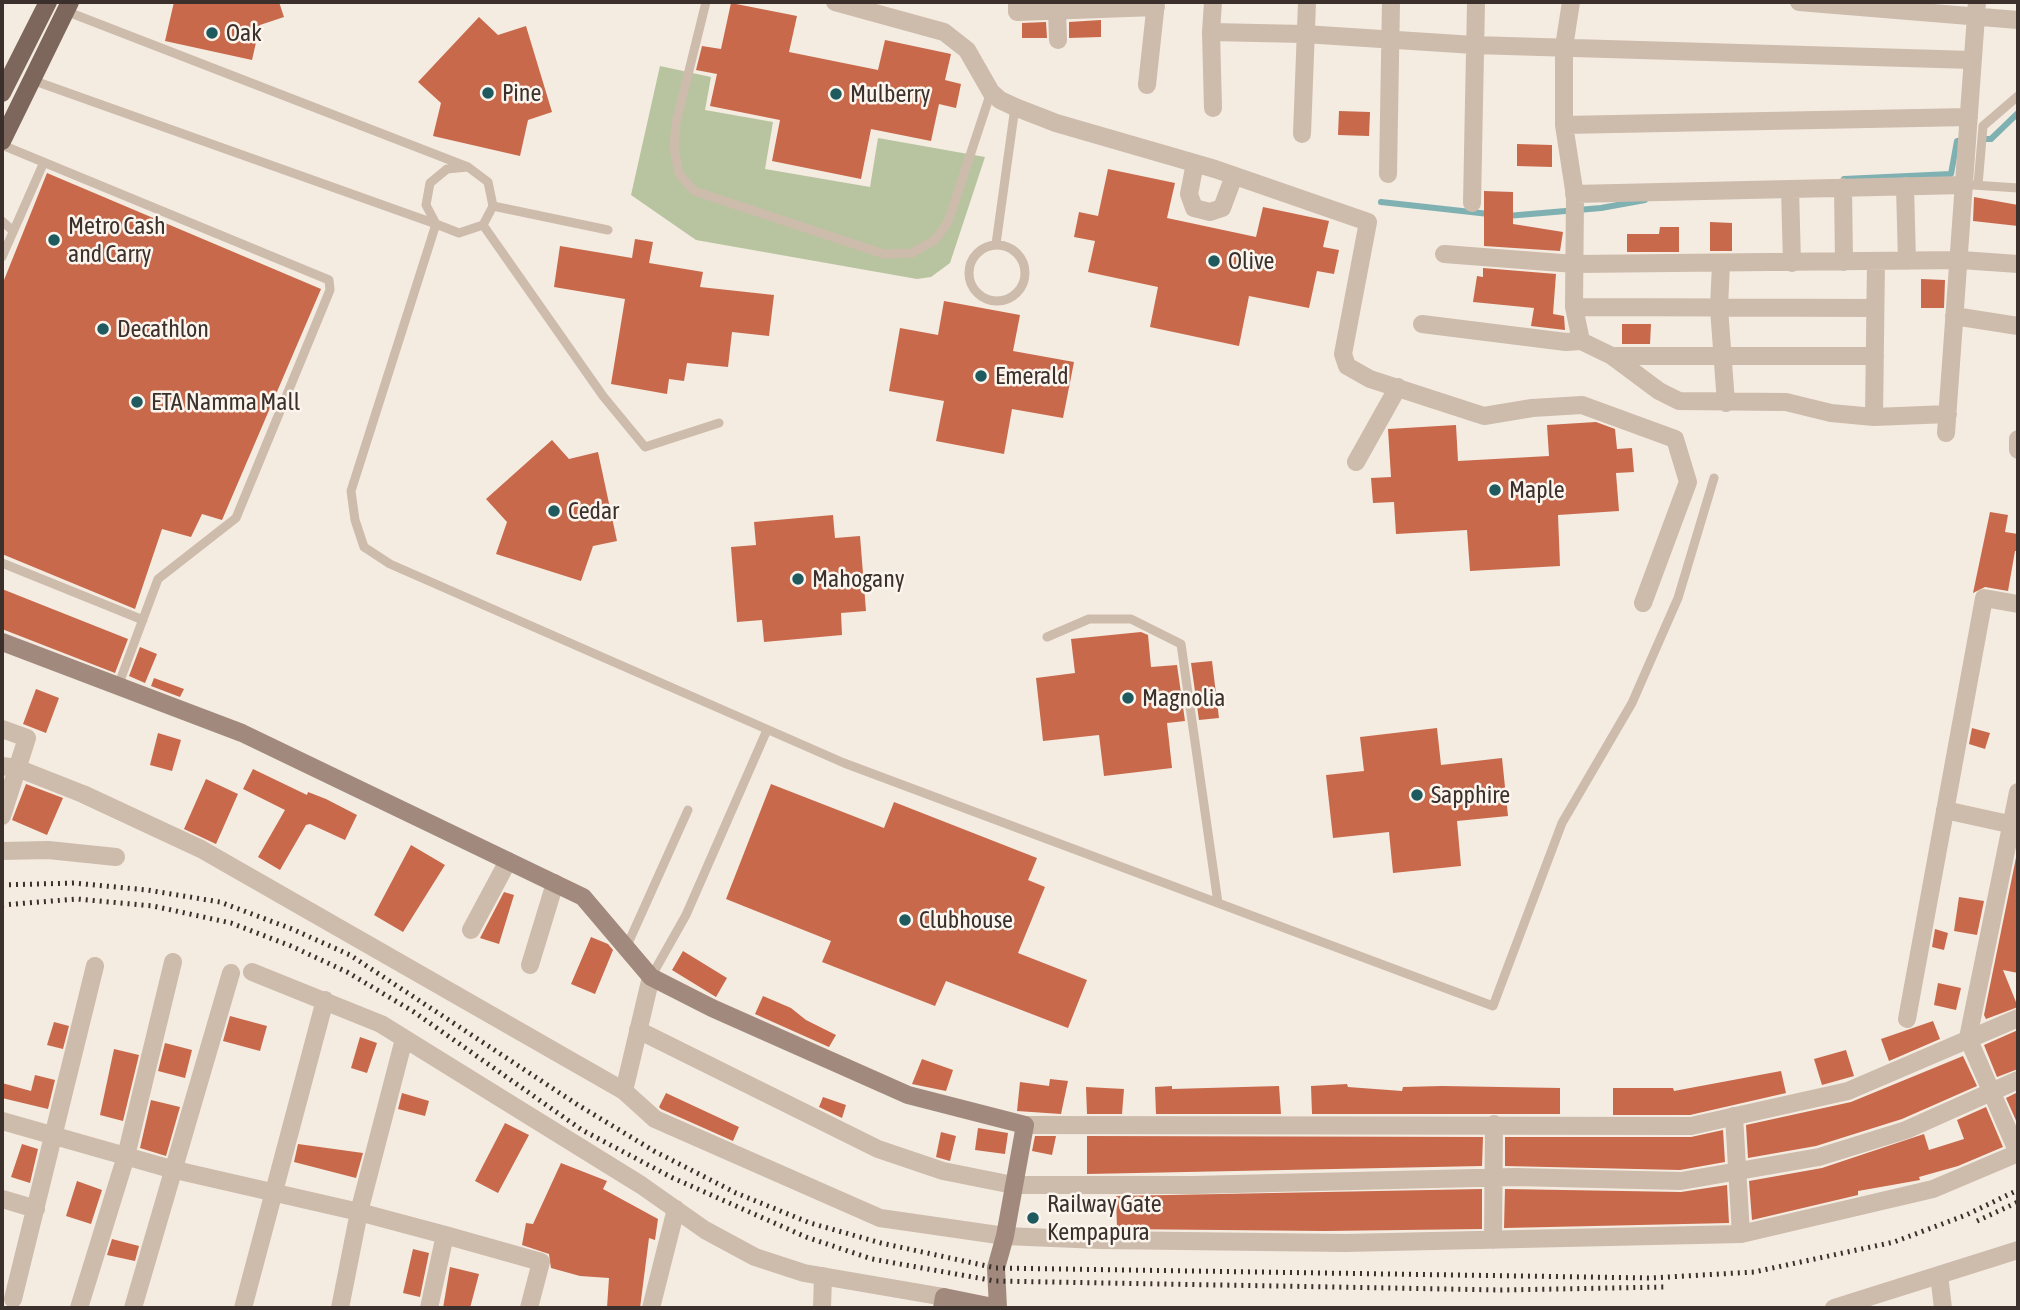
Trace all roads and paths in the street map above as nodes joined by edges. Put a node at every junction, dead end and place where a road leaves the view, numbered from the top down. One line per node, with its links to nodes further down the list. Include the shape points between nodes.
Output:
1 (706, 2): 25 (lane, via 676,123 679,174 694,191 884,254 912,253 935,240 948,222)
2 (835, 2): 25 (street, via 944,32 967,51)
3 (1017, 2): 14 (street, via 1017,12)
4 (1213, 2): 16 (street)
5 (1307, 2): 17 (street)
6 (1391, 2): 19 (street)
7 (1476, 2): 20 (street)
8 (1571, 2): 21 (street)
9 (1799, 2): 13 (street)
10 (47, 3): 12 (lane); 26 (main road)
11 (1156, 4): 14 (street); 24 (street)
12 (68, 7): 23 (main road); 36 (lane)
13 (1976, 9): 15 (street); 22 (street)
14 (1057, 11): 18 (street)
15 (2018, 20)
16 (1211, 32): 17 (street); 29 (street)
17 (1304, 34): 19 (street); 32 (street)
18 (1058, 40)
19 (1389, 40): 20 (street); 37 (street)
20 (1474, 45): 21 (street); 45 (street)
21 (1564, 47): 22 (street); 30 (street)
22 (1972, 60): 31 (street)
23 (32, 80): 33 (main road); 48 (lane)
24 (1147, 85)
25 (991, 92): 28 (street)
26 (2, 93)
27 (2018, 96): 31 (lane, via 1983,126)
28 (1015, 107): 35 (street); 52 (lane)
29 (1213, 108)
30 (1564, 125): 31 (street); 44 (street)
31 (1973, 126): 39 (street)
32 (1302, 134)
33 (2, 143): 34 (lane)
34 (44, 162): 50 (lane); 86 (lane, via 328,280 330,290 236,518 158,579)
35 (1195, 163): 38 (street); 38 (street, via 1189,194 1194,208 1210,212 1222,208)
36 (468, 167): 46 (lane, via 488,182); 48 (lane, via 447,169 430,183 426,205)
37 (1388, 174)
38 (1234, 176): 73 (street, via 1368,222 1343,354 1347,366)
39 (1971, 185): 40 (street); 42 (lane); 57 (street)
40 (1905, 186): 41 (street); 56 (street)
41 (1843, 187): 43 (street); 58 (street)
42 (2018, 188)
43 (1790, 189): 44 (street); 59 (street)
44 (1575, 198): 60 (street)
45 (1472, 203)
46 (493, 206): 49 (lane); 51 (lane)
47 (2, 221): 50 (lane)
48 (436, 224): 49 (lane, via 459,233); 91 (lane, via 351,491 364,547 390,564)
49 (483, 225): 77 (lane, via 603,396 645,447)
50 (12, 230): 54 (lane)
51 (608, 230)
52 (996, 244): 52 (lane, via 1012,248 1023,260 1026,276 1020,291 1006,301 989,302 975,293 969,270 980,249)
53 (1444, 254): 60 (street)
54 (2, 257)
55 (1876, 261): 56 (street); 58 (street); 65 (street)
56 (1907, 261): 57 (street)
57 (1961, 261): 62 (street); 66 (street)
58 (1844, 262): 59 (street)
59 (1791, 263): 61 (street)
60 (1575, 264): 61 (street); 63 (street)
61 (1721, 264): 64 (street)
62 (2018, 264)
63 (1574, 307): 64 (street); 69 (street)
64 (1719, 308): 65 (street); 72 (street)
65 (1875, 308): 71 (street)
66 (1954, 316): 68 (street); 75 (street)
67 (1422, 324): 69 (street)
68 (2018, 326)
69 (1581, 341): 70 (street)
70 (1612, 356): 72 (street); 74 (street, via 1679,401)
71 (1875, 356): 72 (street); 76 (street)
72 (1724, 358): 74 (street)
73 (1398, 387): 81 (street); 84 (street, via 1484,416 1582,405 1675,439 1688,482)
74 (1726, 403): 76 (street, via 1786,402)
75 (1948, 414): 76 (street); 78 (street)
76 (1874, 417)
77 (719, 423)
78 (1947, 433)
79 (2018, 439): 80 (street)
80 (2018, 450)
81 (1356, 462)
82 (1714, 478): 102 (lane, via 1678,598 1632,703 1562,823 1493,1006)
83 (2, 563): 86 (lane)
84 (1643, 603)
85 (2018, 603): 95 (street, via 1984,598)
86 (143, 620): 89 (lane)
87 (1046, 637): 102 (lane, via 1089,619 1131,619 1181,644)
88 (2, 642): 89 (street)
89 (118, 686): 100 (street, via 242,733)
90 (2, 729): 92 (street, via 27,738)
91 (767, 730): 102 (lane); 110 (lane, via 686,915)
92 (9, 767): 96 (street); 118 (street, via 83,794 201,849)
93 (2018, 792): 97 (street)
94 (688, 810): 104 (lane)
95 (1945, 810): 97 (street); 113 (street)
96 (2, 816)
97 (2015, 825): 115 (street)
98 (2, 851): 99 (street)
99 (116, 857)
100 (508, 860): 101 (street); 103 (street)
101 (555, 883): 104 (street, via 583,897); 106 (street)
102 (1218, 903)
103 (471, 930)
104 (626, 948): 110 (street)
105 (173, 962): 126 (street)
106 (530, 965)
107 (95, 966): 124 (street)
108 (252, 972): 111 (street)
109 (231, 973): 127 (street)
110 (651, 977): 114 (street); 123 (street, via 908,1095)
111 (325, 1000): 116 (street); 131 (street)
112 (2018, 1018): 115 (street)
113 (1907, 1019)
114 (638, 1030): 118 (street); 130 (street, via 878,1149 943,1171)
115 (1968, 1038): 119 (street); 120 (street, via 1849,1091)
116 (404, 1039): 134 (street); 135 (street)
117 (2018, 1080): 119 (street)
118 (624, 1091): 138 (street, via 655,1119 880,1218)
119 (1993, 1092): 125 (street); 128 (street, via 1893,1134 1819,1157)
120 (1734, 1116): 122 (street, via 1692,1126); 128 (street)
121 (2, 1121): 124 (street)
122 (1494, 1124): 123 (street); 129 (street)
123 (1025, 1125): 130 (street)
124 (53, 1135): 126 (street); 133 (street)
125 (2018, 1153): 136 (street, via 1933,1189)
126 (126, 1156): 127 (street); 145 (street)
127 (171, 1169): 131 (street); 146 (street)
128 (1736, 1171): 129 (street, via 1681,1181); 136 (street)
129 (1492, 1178): 130 (street); 139 (street)
130 (1013, 1185): 138 (street)
131 (272, 1193): 135 (street); 147 (street)
132 (2, 1199): 133 (street)
133 (36, 1209): 143 (street)
134 (676, 1209): 142 (street, via 755,1257); 151 (street)
135 (359, 1212): 137 (street); 148 (street)
136 (1741, 1234): 139 (street)
137 (445, 1235): 149 (street); 150 (street, via 541,1262)
138 (1005, 1236): 139 (street, via 1345,1243); 153 (street, via 996,1268)
139 (1493, 1240)
140 (2018, 1250): 141 (street)
141 (1939, 1275): 154 (street); 155 (street)
142 (822, 1276): 144 (street); 152 (street)
143 (13, 1298)
144 (943, 1303): 153 (street)
145 (79, 1308)
146 (133, 1308)
147 (243, 1308)
148 (340, 1308)
149 (429, 1308)
150 (529, 1308)
151 (651, 1308)
152 (822, 1308)
153 (998, 1308)
154 (1834, 1308)
155 (1943, 1308)

